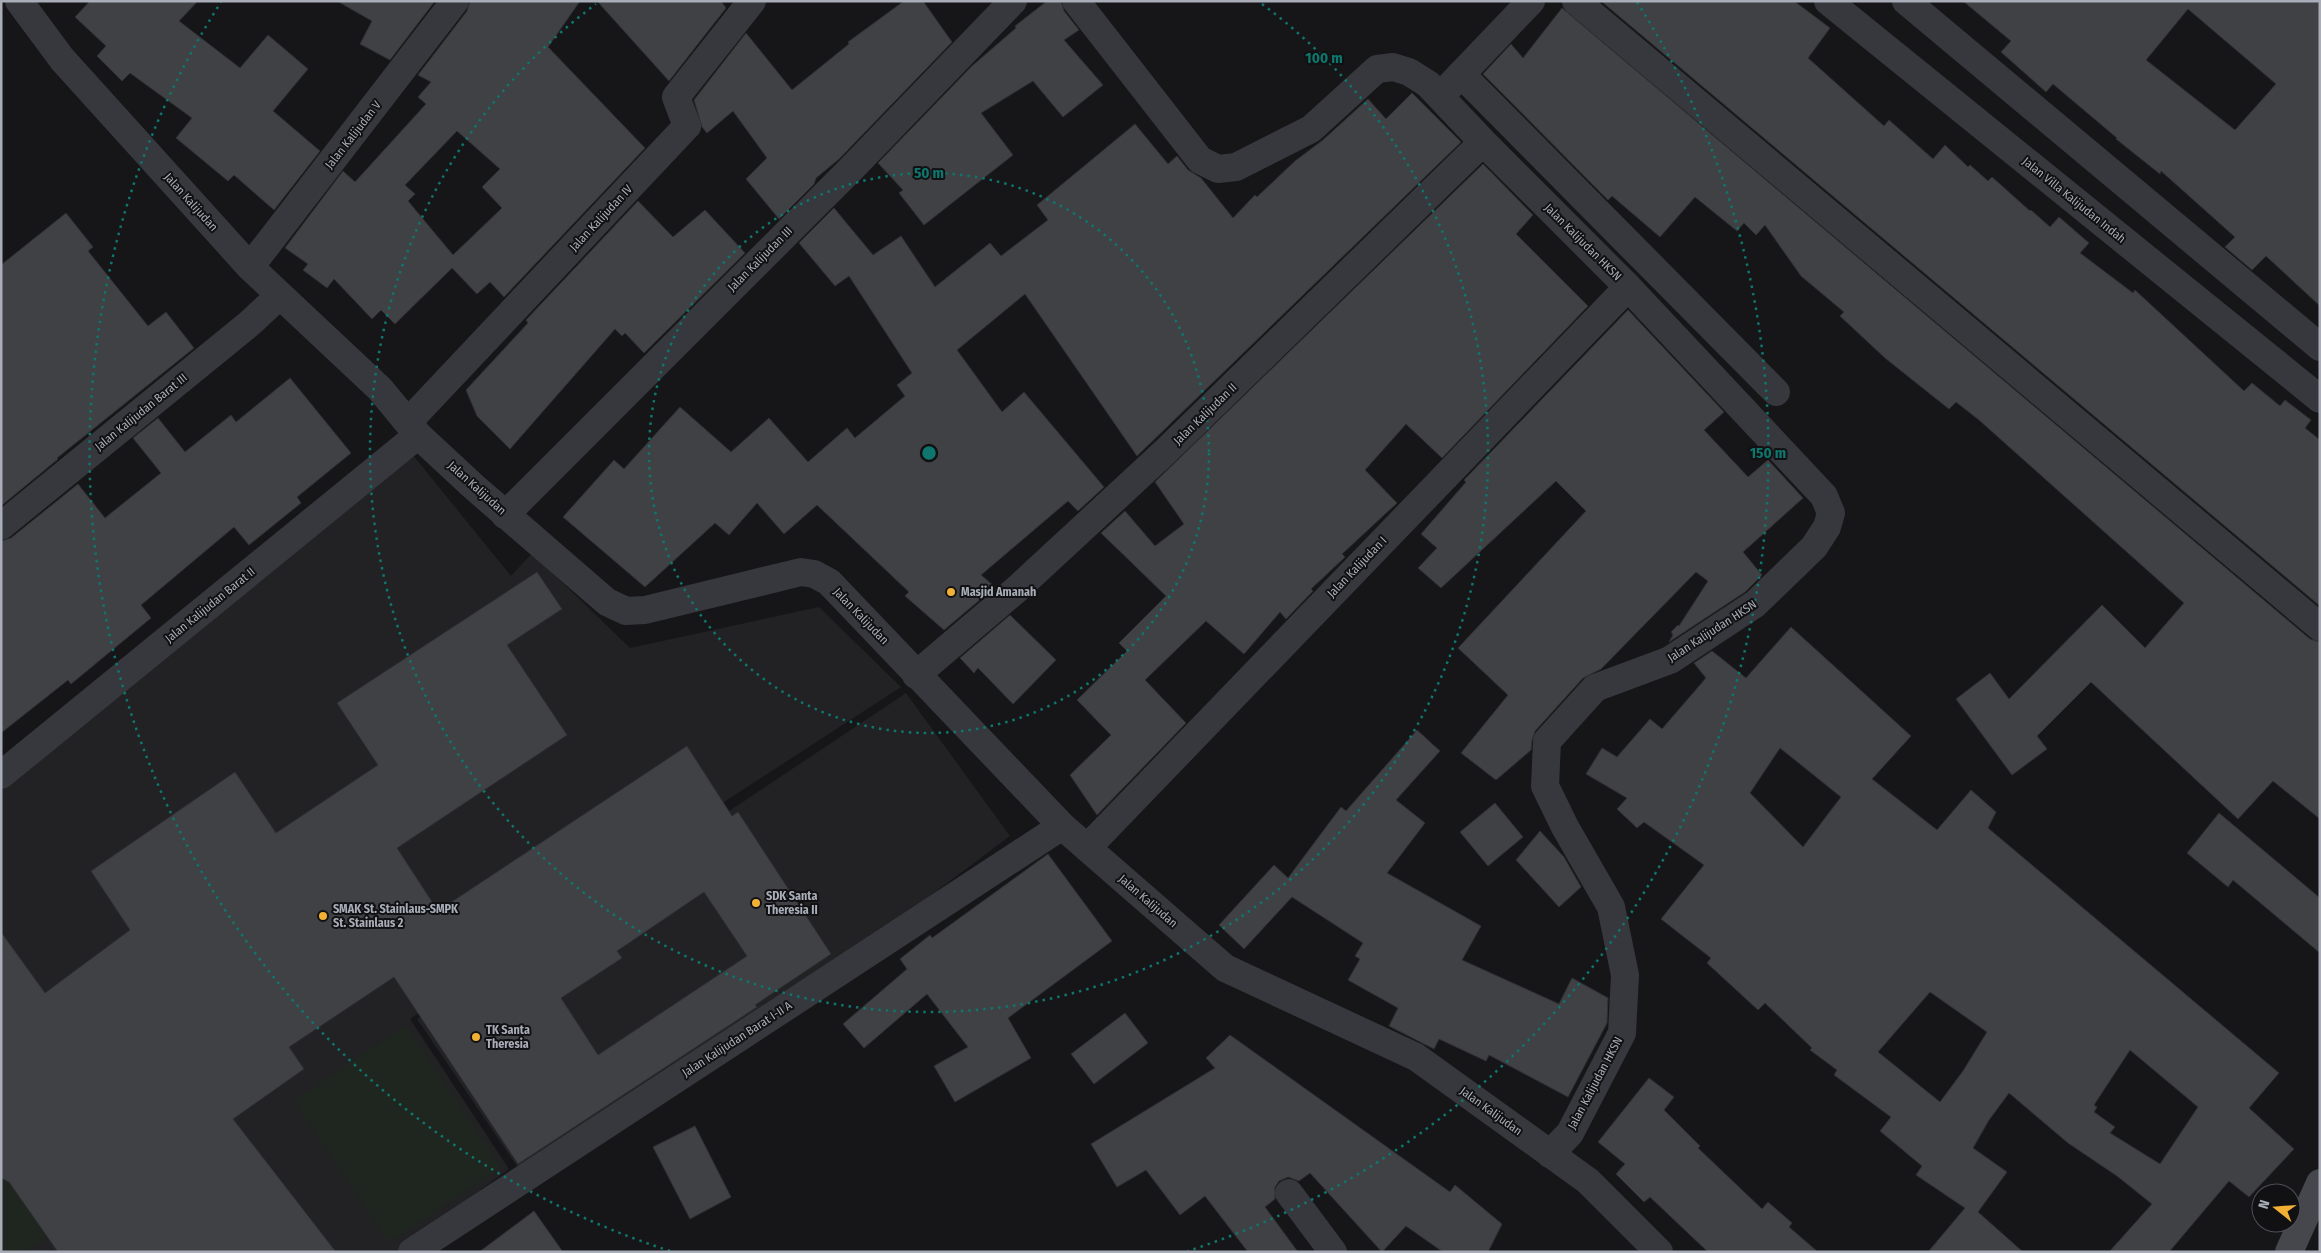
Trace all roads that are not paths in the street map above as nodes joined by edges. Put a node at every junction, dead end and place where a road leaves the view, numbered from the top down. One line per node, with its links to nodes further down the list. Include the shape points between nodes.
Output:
1 (19, 1): 13 (street, Jalan Kalijudan, via 62,59)
2 (455, 1): 13 (street, Jalan Kalijudan V)
3 (752, 1): 19 (street, Jalan Kalijudan IV, via 676,97 687,126)
4 (1013, 1): 20 (street, Jalan Kalijudan III, via 843,177)
5 (1076, 1): 11 (street, Jalan Kalijudan HKSN, via 1200,160 1218,169 1236,167 1311,129 1377,69 1393,67 1409,72)
6 (1531, 1): 10 (street)
7 (1576, 1): 22 (street)
8 (1828, 1): 18 (street, Jalan Villa Kalijudan Indah)
9 (1906, 1): 16 (street)
10 (1460, 74): 11 (street); 17 (street)
11 (1440, 96): 12 (street, Jalan Kalijudan HKSN)
12 (1483, 142): 14 (street, Jalan Kalijudan HKSN); 23 (street, Jalan Kalijudan II, via 1166,451 1017,589)
13 (250, 267): 15 (street, Jalan Kalijudan)
14 (1628, 286): 26 (street, Jalan Kalijudan I); 27 (street, Jalan Kalijudan HKSN, via 1824,496 1831,513 1827,527 1814,547 1755,604 1670,660 1595,688 1547,741 1545,786 1611,907 1625,974 1622,1033 1570,1133)
15 (265, 309): 19 (street, Jalan Kalijudan, via 380,389); 21 (street, Jalan Kalijudan Barat III)
16 (2320, 347)
17 (1776, 392)
18 (2320, 399)
19 (407, 439): 20 (street, Jalan Kalijudan); 24 (street, Jalan Kalijudan Barat II)
20 (505, 515): 23 (street, Jalan Kalijudan, via 607,602 626,611 645,610 801,572 814,574 828,582)
21 (1, 526)
22 (2320, 627)
23 (916, 674): 25 (street, Jalan Kalijudan)
24 (1, 775)
25 (1062, 826): 26 (street, Jalan Kalijudan); 30 (street, Jalan Kalijudan Barat I-II A)
26 (1087, 848): 27 (street, Jalan Kalijudan, via 1226,968 1416,1057)
27 (1550, 1154): 32 (street, Jalan Kalijudan, via 1588,1181)
28 (2320, 1183): 33 (main road)
29 (1289, 1193): 31 (street)
30 (412, 1252)
31 (1333, 1252)
32 (1659, 1252)
33 (2289, 1252)

